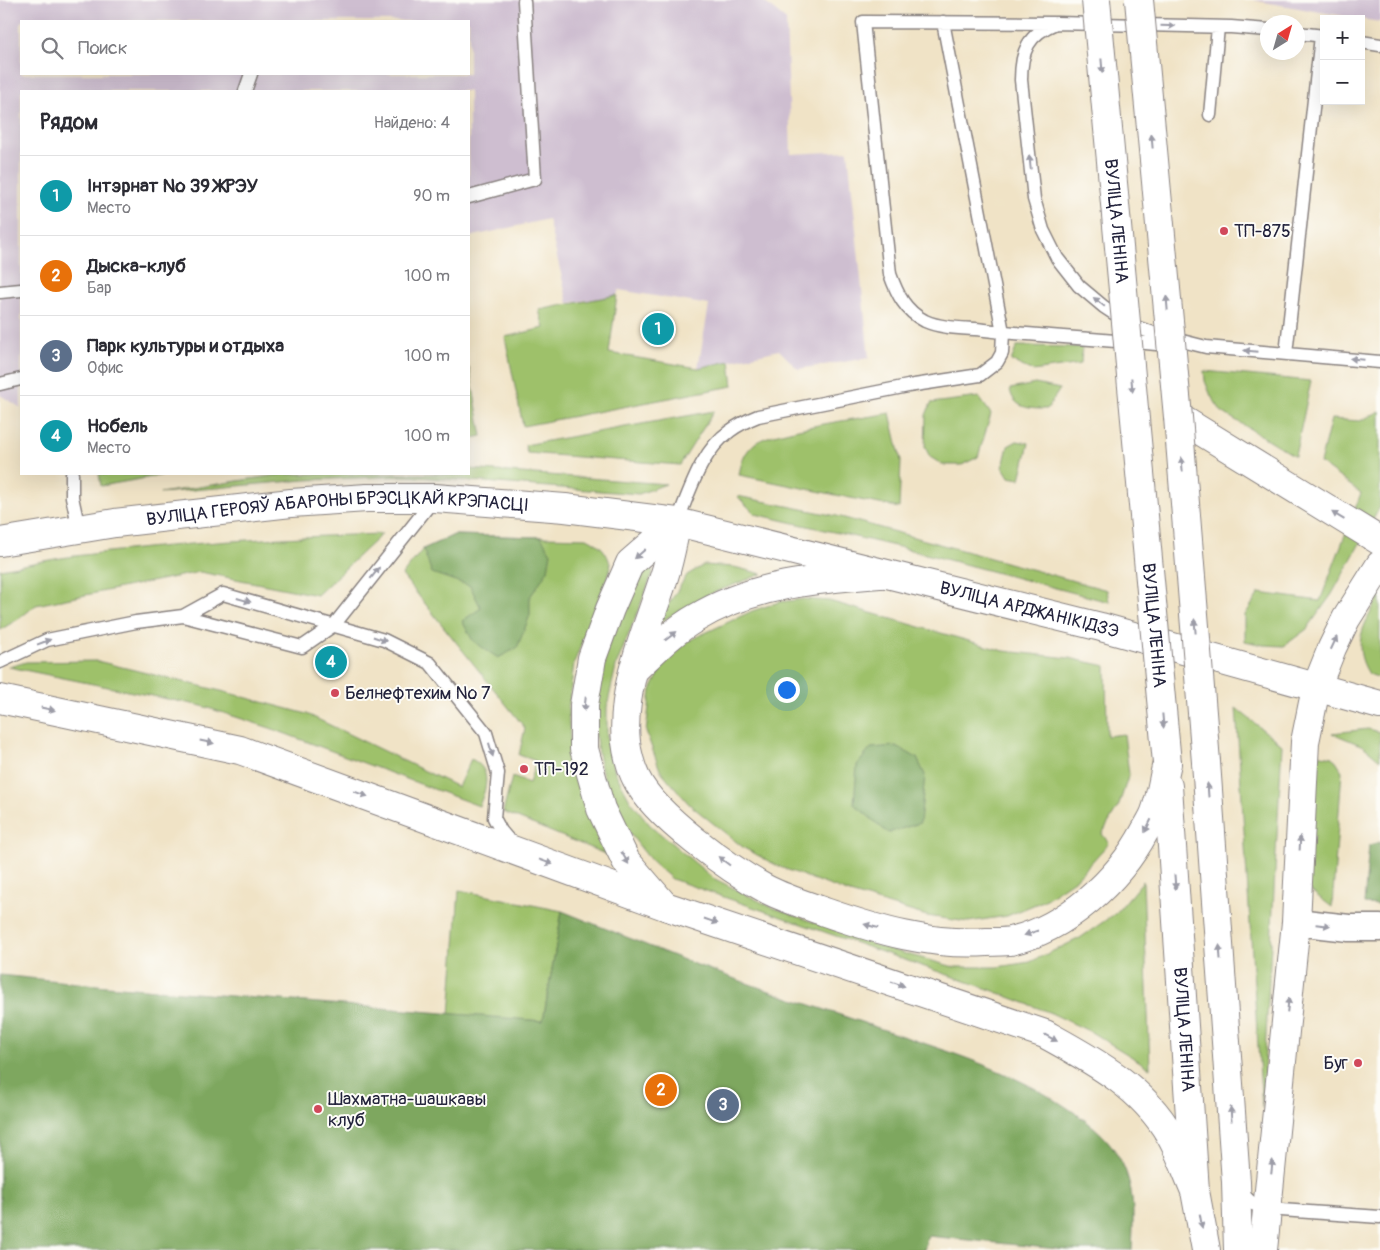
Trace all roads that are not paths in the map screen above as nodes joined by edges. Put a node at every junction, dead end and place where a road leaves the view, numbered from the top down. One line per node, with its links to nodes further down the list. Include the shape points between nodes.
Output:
1 (1096, 0): 41 (main road, ВУЛІЦА ЛЕНІНА, one-way to 41, bridge)
2 (1139, 0): 25 (main road, one-way to 2, bridge)
3 (524, 1): 16 (lane, via 535,179)
4 (943, 22): 5 (lane); 19 (lane); 19 (lane, via 864,22 890,274 897,294 909,311 926,321)
5 (1056, 23): 6 (lane, one-way to 6); 20 (lane, one-way to 5, via 1133,326 1104,307 1079,286 1057,258 1043,230 1034,199 1021,63 1033,37)
6 (1218, 27): 7 (lane); 15 (lane)
7 (1260, 30)
8 (1305, 34): 9 (lane)
9 (1320, 36)
10 (1365, 43): 11 (lane)
11 (1380, 45)
12 (1320, 54): 21 (lane)
13 (251, 75): 14 (lane)
14 (245, 90)
15 (1210, 115)
16 (470, 197)
17 (20, 290): 18 (lane)
18 (0, 292)
19 (1003, 332): 20 (lane); 28 (lane, via 1002,353 997,362 980,374 758,416 729,431 703,462)
20 (1206, 347): 21 (lane, one-way to 20)
21 (1286, 354): 22 (lane, one-way to 21)
22 (1380, 362)
23 (20, 379): 24 (lane)
24 (0, 384)
25 (1178, 417): 30 (main road, one-way to 25); 46 (main road, one-way to 25, bridge)
26 (72, 475): 29 (lane, via 72,498)
27 (434, 498): 28 (main road, ВУЛІЦА ГЕРОЯЎ АБАРОНЫ БРЭСЦКАЙ КРЭПАСЦІ, via 565,508); 29 (main road, ВУЛІЦА ГЕРОЯЎ АБАРОНЫ БРЭСЦКАЙ КРЭПАСЦІ, via 291,503); 35 (lane, one-way to 27)
28 (677, 522): 33 (main road, ВУЛІЦА АРДЖАНІКІДЗЭ); 37 (main road, via 665,575); 43 (main road, one-way to 43, via 630,563 592,658 584,705 584,749 601,809 626,861)
29 (79, 529): 31 (main road, ВУЛІЦА ГЕРОЯЎ АБАРОНЫ БРЭСЦКАЙ КРЭПАСЦІ)
30 (1380, 541)
31 (0, 542)
32 (1380, 565): 38 (main road, one-way to 32, via 1346,619)
33 (881, 574): 37 (main road, one-way to 33, via 696,618 730,600 817,579); 38 (main road, ВУЛІЦА АРДЖАНІКІДЗЭ, via 1101,628)
34 (183, 616): 35 (lane, one-way to 35, via 223,594); 35 (lane, via 302,647); 36 (lane, one-way to 34, via 47,640)
35 (334, 625): 42 (lane, one-way to 42, via 384,640 430,663 486,733 498,773 494,818)
36 (0, 662)
37 (635, 669): 41 (main road, one-way to 37, via 1156,811 1136,848 1113,878 1084,904 1049,927 1010,941 966,944 917,938 854,921 769,890 731,867 670,820 650,800 636,778 626,743 626,709)
38 (1316, 688): 40 (main road, ВУЛІЦА АРДЖАНІКІДЗЭ); 44 (main road, one-way to 38, via 1305,742)
39 (0, 699): 42 (main road, one-way to 42, via 240,750)
40 (1380, 705)
41 (1167, 764): 47 (main road, ВУЛІЦА ЛЕНІНА, one-way to 47)
42 (517, 851): 43 (main road, one-way to 43)
43 (664, 906): 47 (main road, one-way to 47, via 1045,1034 1103,1066 1143,1098 1170,1134)
44 (1296, 922): 45 (street, one-way to 45); 48 (main road, one-way to 44)
45 (1380, 928)
46 (1236, 1182): 48 (lane, via 1247,1200); 51 (main road)
47 (1196, 1191): 50 (main road, ВУЛІЦА ЛЕНІНА, one-way to 50)
48 (1267, 1209): 49 (lane); 52 (main road)
49 (1380, 1217)
50 (1206, 1250)
51 (1238, 1250)
52 (1263, 1250)

